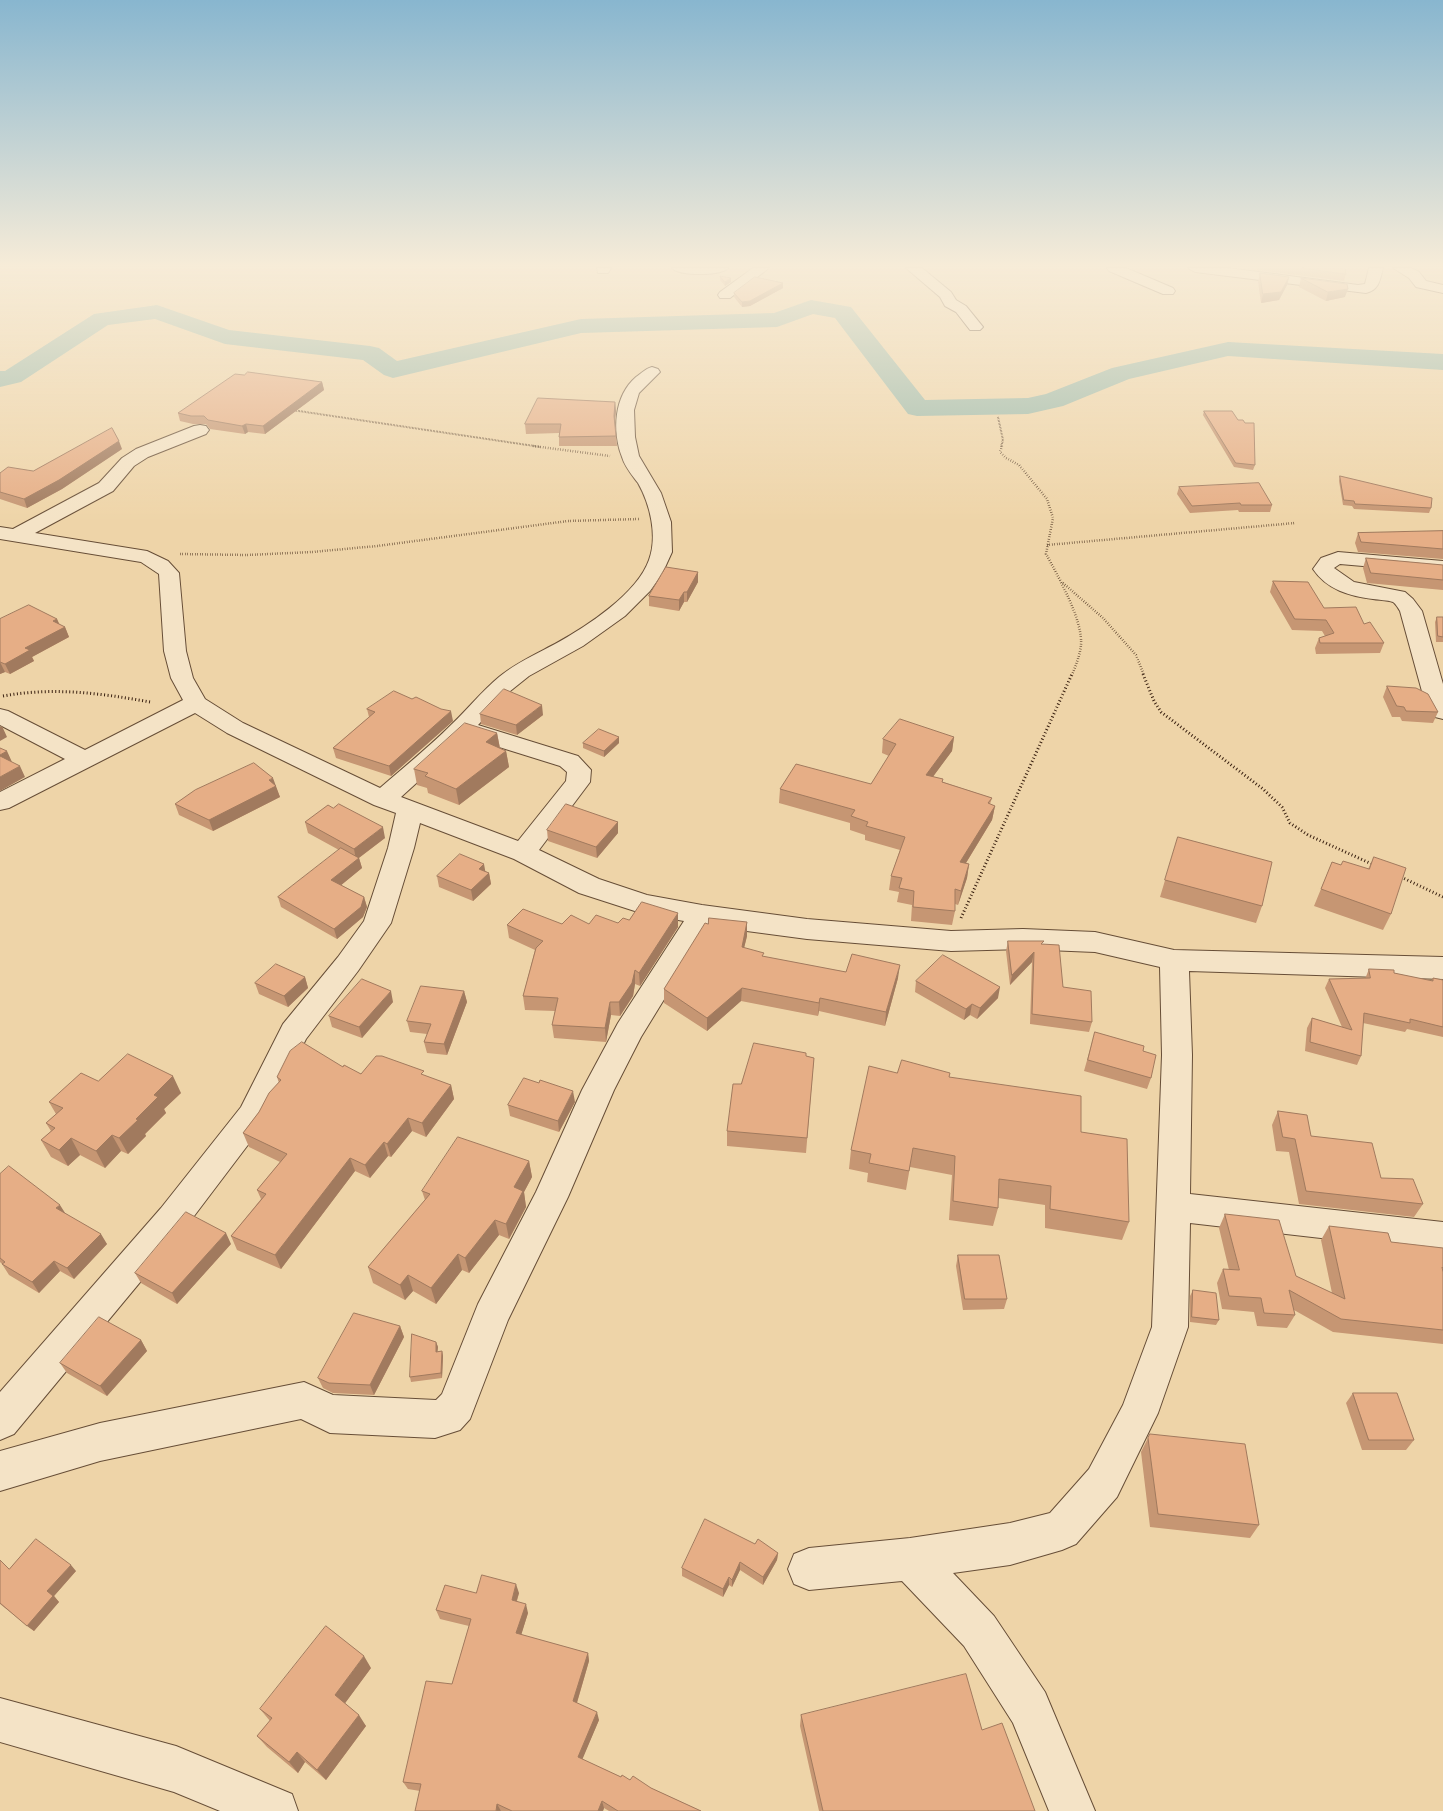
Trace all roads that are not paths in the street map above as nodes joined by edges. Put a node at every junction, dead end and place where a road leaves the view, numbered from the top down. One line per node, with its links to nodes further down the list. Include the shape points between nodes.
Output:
1 (652, 372): 8 (street, via 635,388 626,404 626,439 630,458 648,486 663,536 659,560 648,582 597,626 515,675)
2 (200, 430): 3 (street, via 142,453 128,462 106,487)
3 (7, 535): 5 (street, via 146,557 161,565 169,573 175,651)
4 (1443, 567): 6 (street, via 1338,558 1328,562 1323,569 1331,580 1344,587 1405,601 1411,611 1438,706)
5 (190, 705): 9 (street); 11 (street)
6 (1443, 712)
7 (0, 716): 9 (street)
8 (463, 728): 11 (street); 12 (street, via 569,761 579,770 578,782)
9 (86, 760): 10 (street)
10 (0, 802)
11 (397, 804): 12 (street); 18 (street, via 399,856 377,923 294,1032 252,1116 173,1218)
12 (523, 853): 13 (street, via 589,886 644,904)
13 (702, 916): 14 (street, via 951,941 1095,942); 19 (street, via 629,1031 598,1090 551,1197 491,1316 456,1406 446,1417 435,1420 330,1414 304,1400 100,1442)
14 (1174, 960): 15 (street); 16 (street, via 1177,1055)
15 (1443, 968)
16 (1174, 1207): 17 (street); 20 (street, via 1170,1327 1139,1413 1103,1483 1062,1530 1010,1544)
17 (1443, 1237)
18 (0, 1421)
19 (0, 1471)
20 (910, 1559): 21 (street); 24 (street, via 979,1631 1028,1708)
21 (809, 1569)
22 (0, 1720): 23 (street, via 176,1769)
23 (275, 1811)
24 (1072, 1811)

